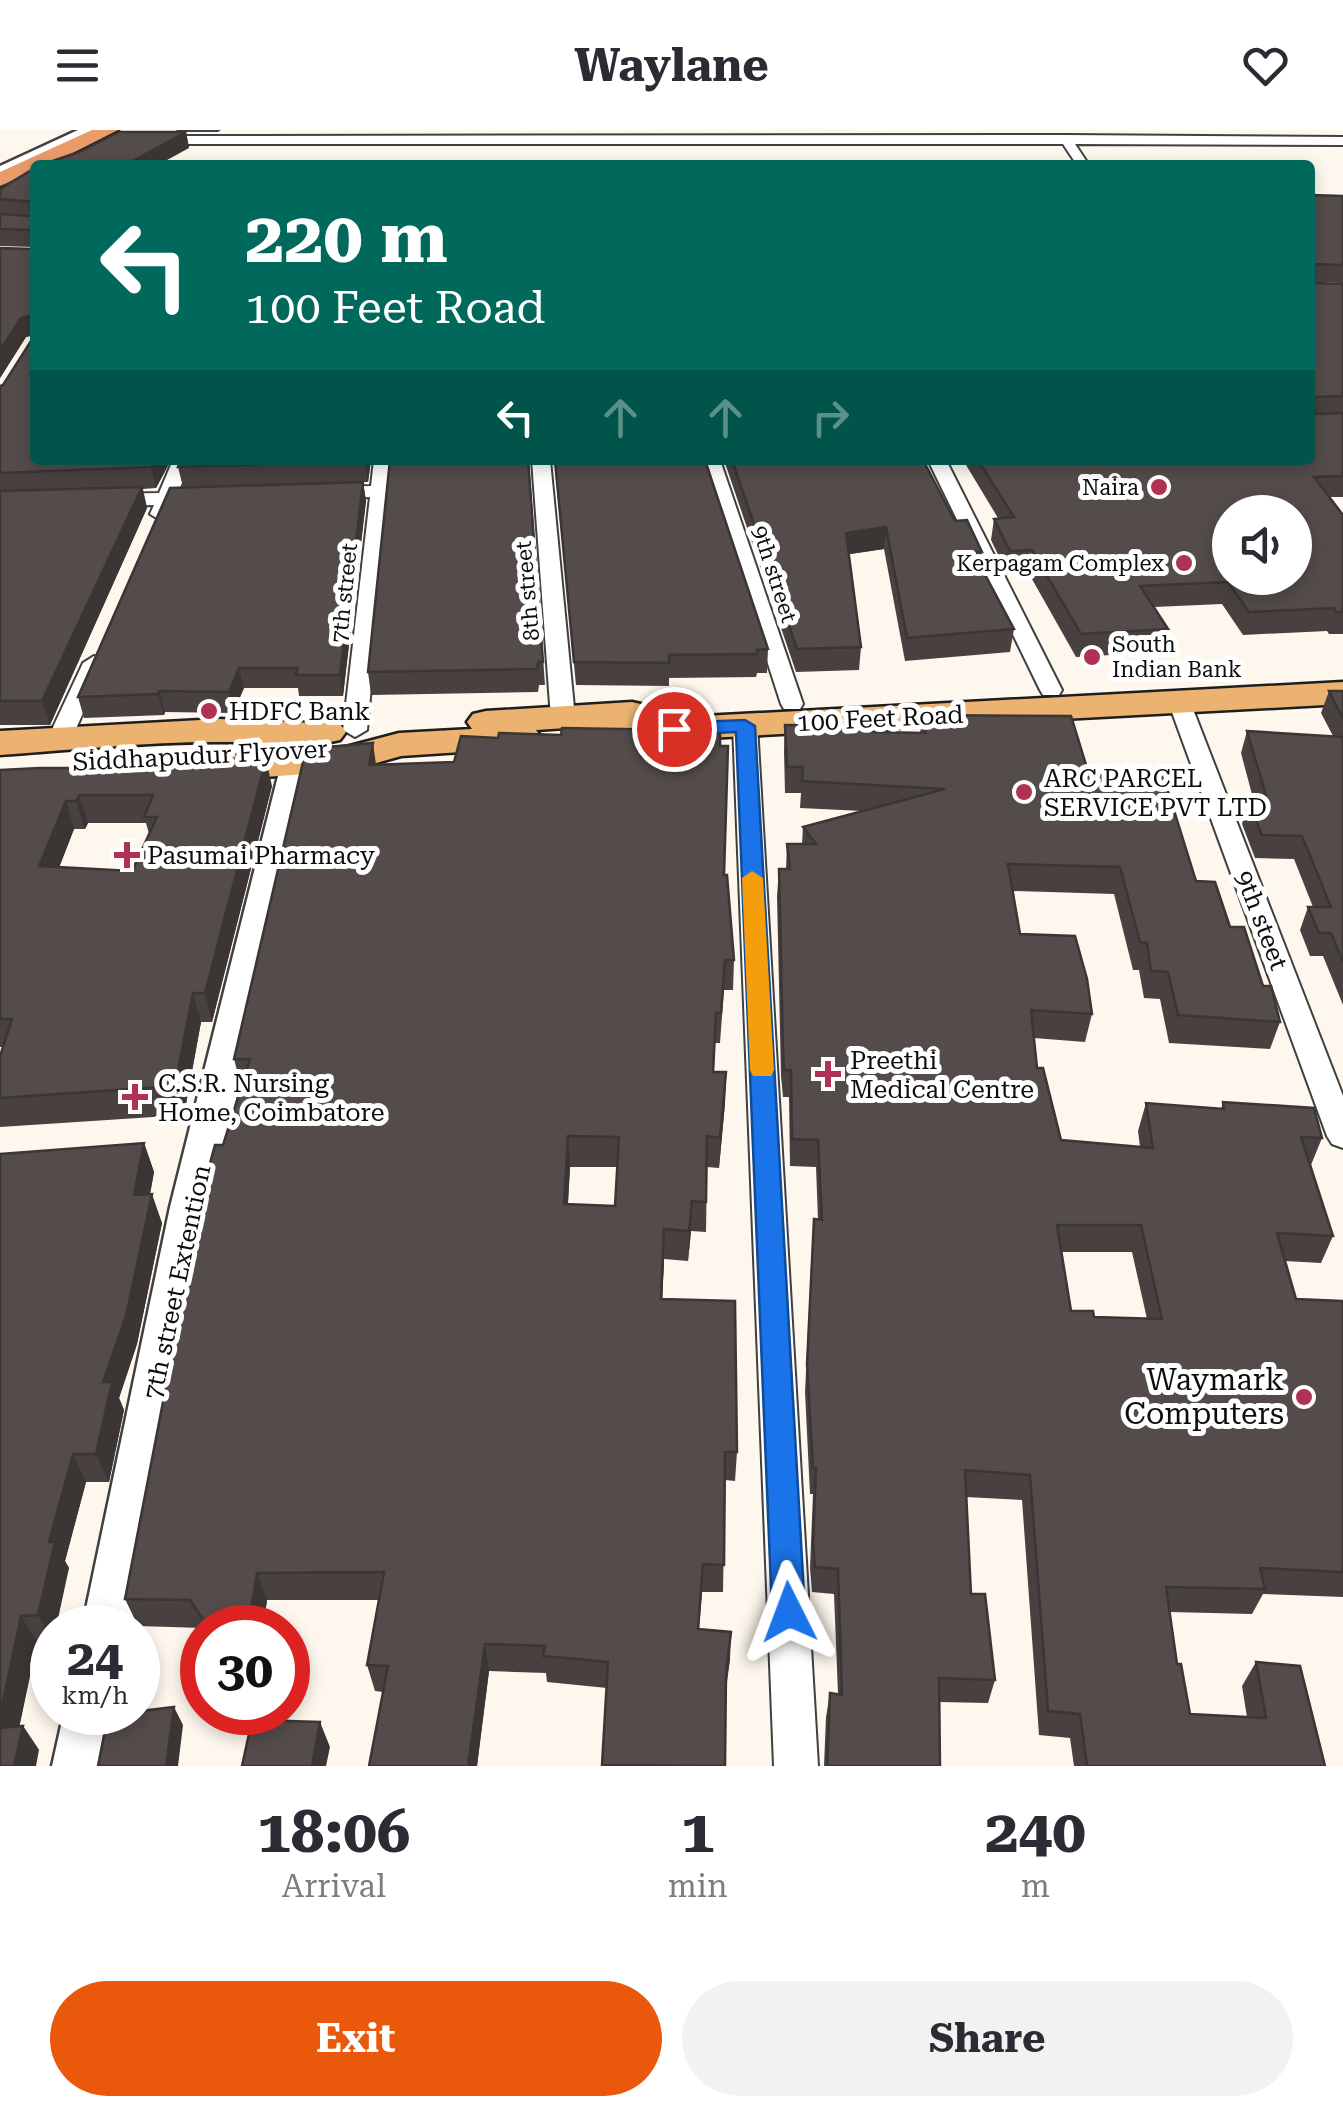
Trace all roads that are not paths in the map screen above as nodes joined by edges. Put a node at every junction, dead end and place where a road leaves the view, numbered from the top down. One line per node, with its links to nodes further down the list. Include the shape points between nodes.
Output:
1 (90, 130): 16 (street)
2 (128, 134): 7 (street, via 462,145); 11 (highway); 12 (highway); 13 (street)
3 (924, 134): 4 (street); 6 (street); 9 (street)
4 (749, 135): 7 (street)
5 (1194, 135): 6 (street); 8 (street); 10 (street)
6 (1066, 139): 14 (street)
7 (604, 140)
8 (1343, 141)
9 (936, 152)
10 (1208, 152)
11 (56, 160)
12 (66, 160)
13 (78, 160)
14 (1080, 160)
15 (30, 169): 17 (highway)
16 (0, 172)
17 (0, 180)
18 (30, 180): 19 (highway)
19 (0, 193)
20 (180, 465): 28 (street)
21 (383, 465): 25 (street, 7th street)
22 (540, 465): 37 (street, 8th street)
23 (713, 465): 35 (street, 9th street)
24 (939, 465): 33 (street)
25 (380, 491): 26 (street); 39 (street, 7th street)
26 (303, 494)
27 (225, 497): 28 (street)
28 (167, 499): 29 (street); 30 (street)
29 (93, 500)
30 (152, 533)
31 (106, 636): 40 (street)
32 (1343, 672): 33 (main road, 100 Feet Road)
33 (1051, 690): 35 (main road, 100 Feet Road)
34 (1343, 693): 36 (main road, 100 Feet Road)
35 (792, 704): 37 (main road, 100 Feet Road)
36 (1180, 704): 38 (main road, 100 Feet Road); 47 (street, 9th steet)
37 (563, 718): 39 (main road, 100 Feet Road)
38 (745, 726): 42 (main road, 100 Feet Road); 51 (street)
39 (355, 730): 43 (main road, 100 Feet Road)
40 (60, 740): 41 (main road, 100 Feet Road); 43 (main road, 100 Feet Road, via 220,730)
41 (0, 744)
42 (400, 745): 43 (main road, Siddhapudur Flyover)
43 (290, 750): 44 (main road, Siddhapudur Flyover, via 225,740); 45 (main road, Siddhapudur Flyover); 46 (main road, 100 Feet Road); 48 (street, 7th street Extention)
44 (0, 754)
45 (0, 767)
46 (178, 771)
47 (1343, 1136)
48 (113, 1605)
49 (86, 1735): 50 (street)
50 (80, 1766)
51 (796, 1766)

